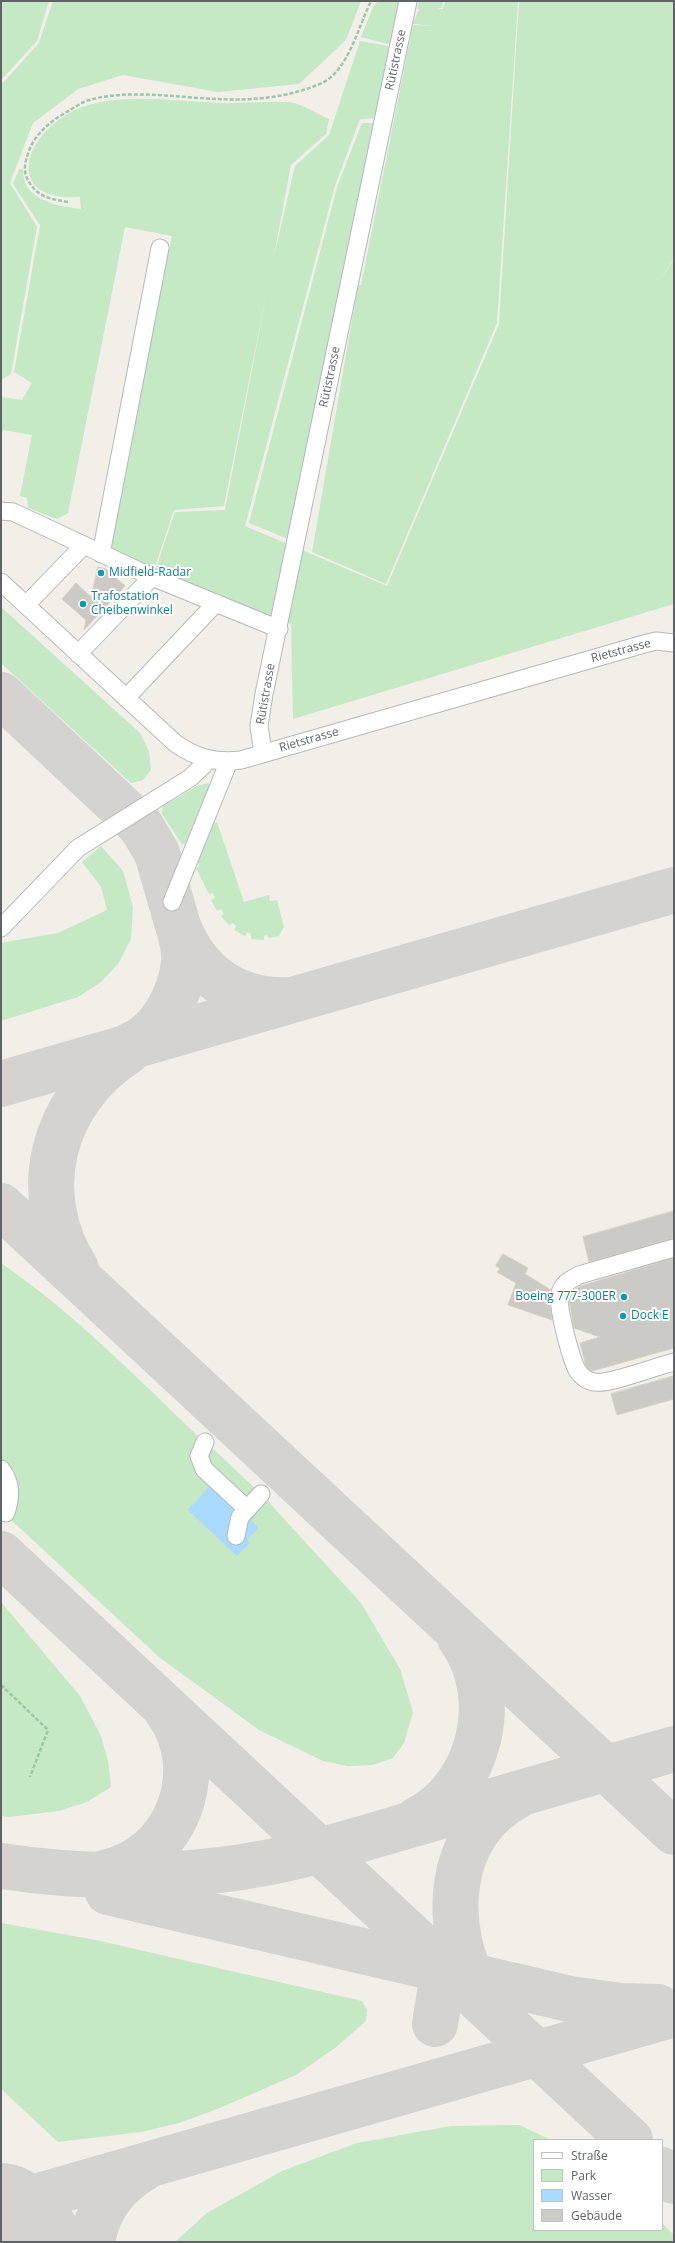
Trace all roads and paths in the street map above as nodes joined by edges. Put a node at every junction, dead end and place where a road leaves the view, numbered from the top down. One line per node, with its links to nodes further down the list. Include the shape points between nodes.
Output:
1 (371, 1): 3 (path, via 346,60 324,82 300,92 267,98 220,100 142,95 112,97 86,102 55,118 36,136 26,157 25,176 31,187 44,198)
2 (408, 1): 12 (lane, Rütistrasse)
3 (68, 202)
4 (160, 248): 7 (lane)
5 (1, 511): 6 (lane, via 13,512)
6 (84, 545): 7 (lane); 11 (lane)
7 (101, 554): 8 (lane)
8 (152, 577): 10 (lane); 14 (lane)
9 (1, 582): 11 (lane, Rietstrasse)
10 (216, 603): 12 (lane); 15 (lane)
11 (26, 605): 14 (lane, Rietstrasse)
12 (279, 629): 16 (lane, Rütistrasse, via 259,726)
13 (674, 644): 16 (lane, Rietstrasse, via 656,641 644,644)
14 (78, 654): 15 (lane, Rietstrasse)
15 (126, 698): 17 (lane, Rietstrasse, via 175,743 198,757)
16 (263, 753): 18 (lane, Rietstrasse)
17 (209, 760): 18 (lane, Rietstrasse); 20 (lane, via 190,778 78,848)
18 (228, 761): 19 (lane)
19 (172, 902)
20 (1, 928)
21 (674, 1248): 22 (lane, via 579,1275 565,1282 559,1294 559,1309 575,1365 582,1377 596,1382 610,1380)
22 (674, 1362)
23 (205, 1442): 26 (lane, via 199,1456 204,1469)
24 (1, 1469): 27 (lane, via 8,1480 10,1490)
25 (261, 1494): 26 (lane)
26 (247, 1509): 28 (lane, via 240,1517)
27 (6, 1514)
28 (236, 1536)
29 (1, 1685): 30 (path, via 48,1730)
30 (30, 1777)

